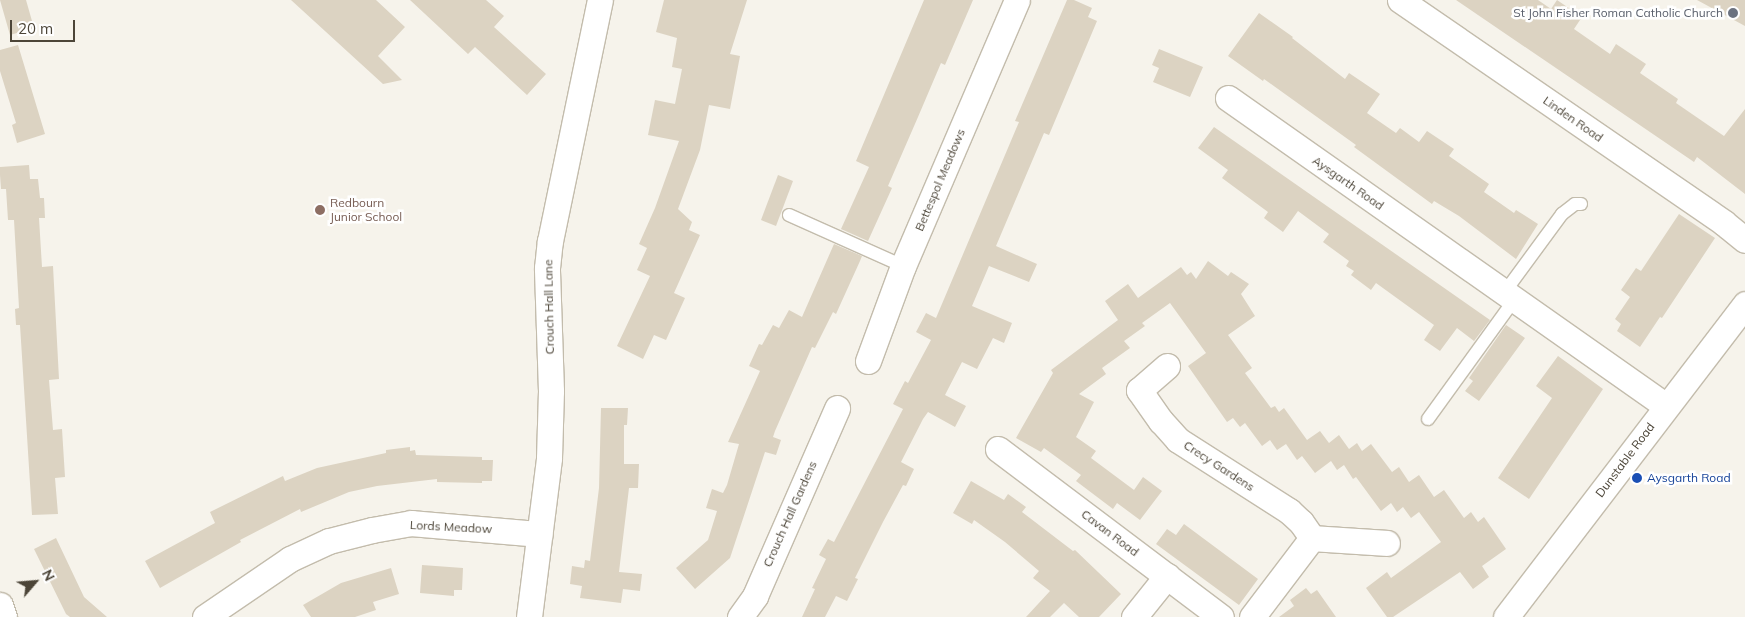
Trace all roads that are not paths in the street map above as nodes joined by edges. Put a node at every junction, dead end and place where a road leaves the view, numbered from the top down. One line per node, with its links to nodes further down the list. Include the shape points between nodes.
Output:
1 (600, 0): 17 (street, Crouch Hall Lane, via 550,241 547,268 551,410)
2 (1018, 0): 8 (street, Bettespol Meadows)
3 (1400, 0): 7 (street, Linden Road)
4 (1228, 98): 9 (street, Aysgarth Road)
5 (1581, 204): 9 (lane, via 1574,204 1562,214)
6 (789, 215): 8 (lane)
7 (1745, 240)
8 (903, 266): 11 (street, Bettespol Meadows)
9 (1509, 296): 13 (street, Aysgarth Road); 15 (lane)
10 (1745, 304): 13 (street, Dunstable Road)
11 (868, 361)
12 (1167, 366): 18 (street, Crecy Gardens, via 1139,390 1161,422 1178,440 1289,511)
13 (1666, 406): 29 (street, Dunstable Road)
14 (836, 408): 25 (street, Crouch Hall Gardens, via 754,596)
15 (1428, 419)
16 (998, 449): 20 (street, Cavan Road)
17 (540, 534): 23 (street, Lords Meadow, via 411,523 372,530 329,541 290,559); 24 (street, Crouch Hall Lane)
18 (1312, 538): 19 (street); 28 (street)
19 (1387, 543)
20 (1167, 576): 26 (street); 27 (street, Cavan Road)
21 (0, 606): 22 (street)
22 (4, 617)
23 (205, 617)
24 (530, 617)
25 (740, 617)
26 (1134, 617)
27 (1221, 617)
28 (1252, 617)
29 (1506, 617)

